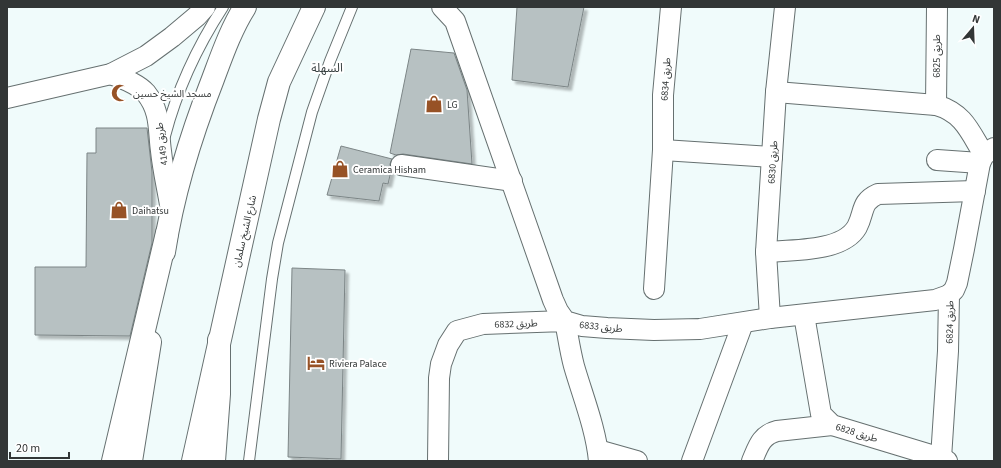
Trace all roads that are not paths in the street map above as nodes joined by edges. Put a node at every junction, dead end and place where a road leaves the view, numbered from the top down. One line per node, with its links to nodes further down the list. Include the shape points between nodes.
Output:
1 (205, 7): 10 (street, via 146,56)
2 (223, 7): 14 (lane, via 201,42 187,73)
3 (245, 7): 22 (main road, via 203,105 181,173)
4 (314, 7): 30 (main road, شارع الشيخ سلمان, via 279,82)
5 (352, 7): 38 (lane, via 312,112 278,243)
6 (442, 7): 20 (street, طريق 6833, via 455,21)
7 (671, 7): 15 (street, طريق 6834, via 664,95)
8 (785, 7): 11 (street, طريق 6830)
9 (936, 7): 13 (street, طريق 6825)
10 (111, 74): 12 (street); 14 (street, طريق 4149, via 145,92 159,120)
11 (776, 92): 13 (street); 17 (street, طريق 6830)
12 (7, 98)
13 (936, 105): 16 (street, via 954,112 962,119)
14 (161, 150): 22 (street, طريق 4149)
15 (663, 150): 17 (street); 24 (street, طريق 6834)
16 (986, 155): 18 (street); 21 (street, طريق 6824)
17 (772, 157): 23 (street, طريق 6830)
18 (937, 160)
19 (401, 165): 20 (street)
20 (512, 181): 28 (street, طريق 6833, via 553,300)
21 (975, 191): 23 (street, via 878,194 867,200 858,226 840,242 824,247); 25 (street, طريق 6824, via 957,283)
22 (169, 222): 34 (main road); 35 (main road)
23 (766, 252): 27 (street, طريق 6830)
24 (654, 289)
25 (949, 295): 26 (street, طريق 6833, via 935,300); 33 (street, طريق 6824)
26 (804, 315): 27 (street, طريق 6833); 31 (street, طريق 6828, via 821,414)
27 (770, 318): 29 (street, طريق 6833)
28 (565, 321): 29 (street, طريق 6833, via 588,326 654,330 700,329); 32 (street); 39 (street, طريق 6832, via 483,324 457,332 448,345 441,364)
29 (744, 323): 41 (street)
30 (219, 340): 36 (main road, شارع الشيخ سلمان); 37 (main road, via 219,394)
31 (832, 424): 33 (street, طريق 6828); 42 (street, via 770,432 761,440)
32 (599, 455): 40 (street)
33 (944, 459)
34 (113, 461)
35 (131, 461)
36 (193, 461)
37 (214, 461)
38 (249, 461)
39 (438, 461)
40 (637, 461)
41 (692, 461)
42 (752, 461)

